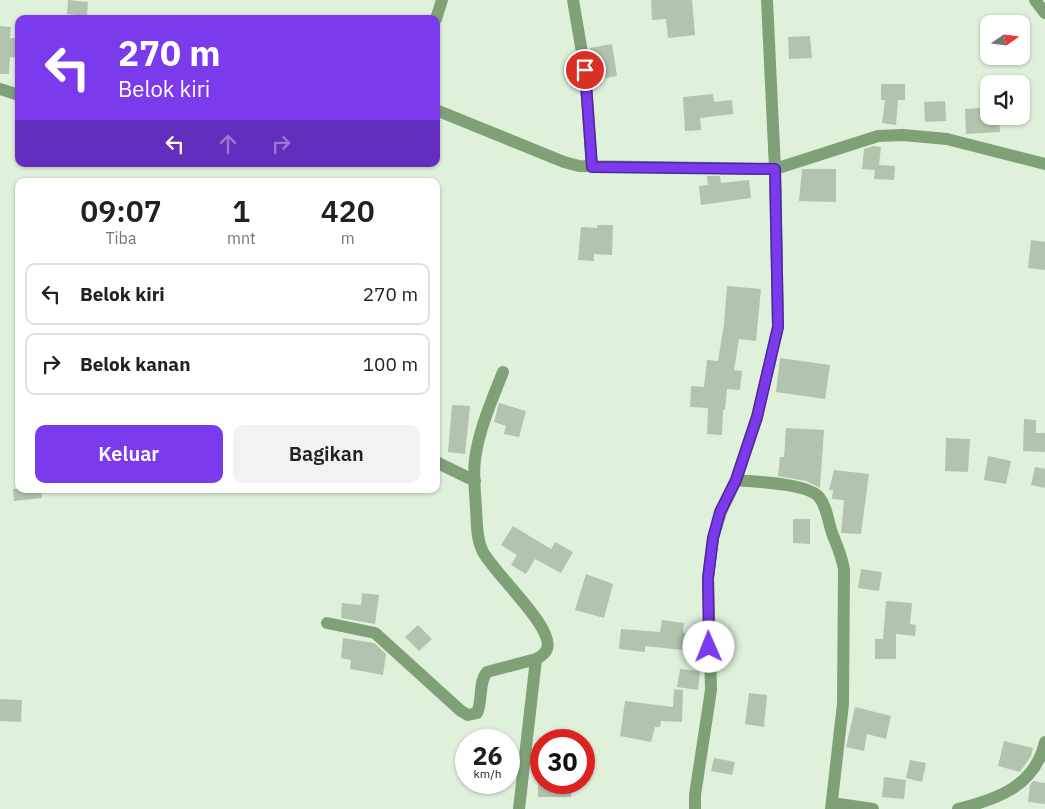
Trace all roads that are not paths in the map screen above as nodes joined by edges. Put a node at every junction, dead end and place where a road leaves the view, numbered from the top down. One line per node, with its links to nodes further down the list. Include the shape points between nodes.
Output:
1 (442, 0): 6 (street)
2 (573, 0): 11 (street, via 585,70)
3 (767, 0): 12 (street)
4 (1035, 0): 5 (street)
5 (1045, 14)
6 (437, 15)
7 (0, 89): 8 (street)
8 (15, 94)
9 (440, 112): 11 (street, via 564,162)
10 (1045, 164): 12 (street, via 947,139 903,135 878,136)
11 (592, 167): 12 (street)
12 (775, 169): 15 (street, via 778,327 757,417)
13 (502, 372): 16 (street, via 477,449)
14 (440, 464): 16 (street)
15 (736, 480): 20 (street, via 810,490 824,504 840,550 844,570 842,704); 22 (street, via 720,512 710,556 710,690 695,795)
16 (475, 481): 18 (street, via 478,538 482,551 545,633 548,648)
17 (327, 623): 18 (street, via 375,633 468,715 479,708 482,682 487,672)
18 (536, 659): 21 (street)
19 (1045, 742): 24 (street, via 1034,770 1022,784)
20 (831, 806): 23 (street)
21 (519, 809)
22 (696, 809)
23 (873, 809)
24 (958, 809)

